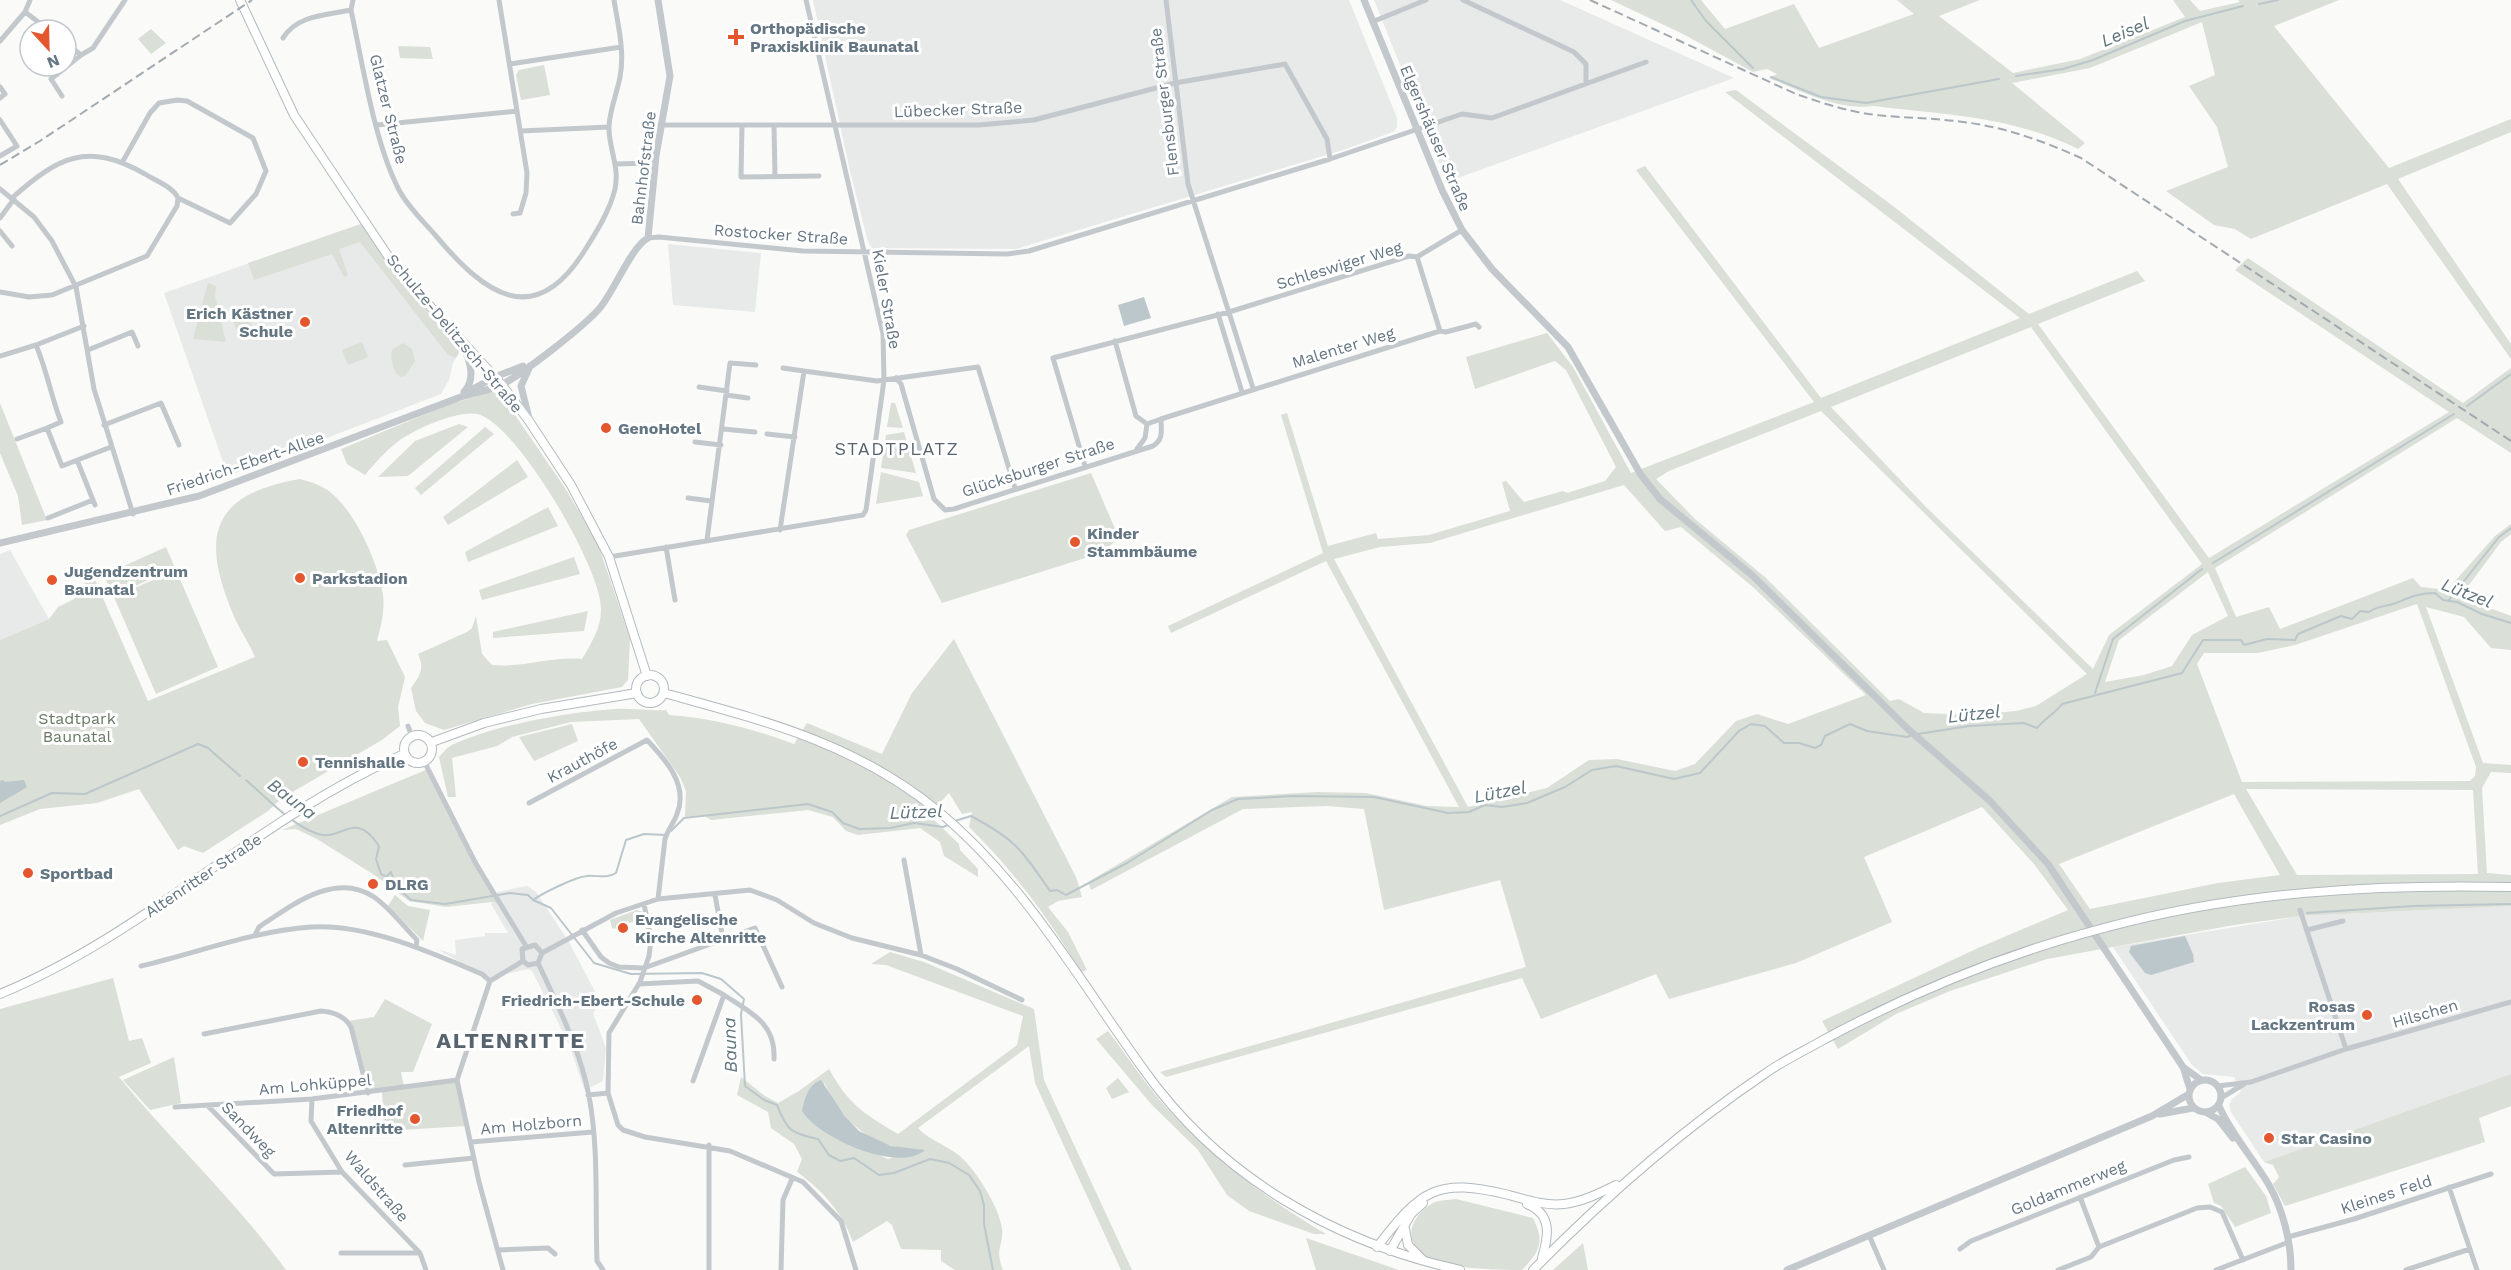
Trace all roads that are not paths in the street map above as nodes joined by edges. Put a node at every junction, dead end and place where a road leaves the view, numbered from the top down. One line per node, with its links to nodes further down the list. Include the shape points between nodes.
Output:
1 (30, 0): 14 (street)
2 (125, 0): 21 (street, via 93,48)
3 (240, 0): 67 (main road, Schulze-Delitzsch-Straße, via 294,115 398,271)
4 (353, 0): 13 (street)
5 (499, 0): 23 (street)
6 (614, 0): 19 (street)
7 (658, 0): 32 (street, Bahnhofstraße, via 670,76)
8 (806, 0): 35 (street, Kieler Straße)
9 (1166, 0): 24 (street, Flensburger Straße)
10 (1364, 0): 16 (street, Elgershäuser Straße)
11 (1426, 0): 16 (street)
12 (1463, 0): 25 (street, via 1574,52 1586,64)
13 (351, 10): 17 (street, via 312,17 290,27); 31 (street, Glatzer Straße)
14 (25, 12): 15 (street); 18 (street)
15 (33, 18)
16 (1372, 22): 38 (street, Elgershäuser Straße)
17 (283, 38)
18 (1, 39)
19 (621, 47): 23 (street); 36 (street, via 621,74)
20 (78, 53): 21 (street)
21 (81, 55): 27 (street, via 51,79)
22 (1646, 62): 25 (street, Rostocker Straße)
23 (510, 64): 29 (street)
24 (1175, 83): 35 (street, Lübecker Straße, via 1034,120 979,125); 40 (street, via 1285,64 1328,139); 49 (street, Flensburger Straße)
25 (1586, 83): 38 (street, Rostocker Straße, via 1492,118 1462,114)
26 (0, 87): 28 (street, via 5,94)
27 (62, 96)
28 (0, 98)
29 (517, 111): 31 (street); 37 (street)
30 (0, 120): 39 (street, via 17,146)
31 (377, 125): 43 (street, Glatzer Straße, via 400,193 479,282 500,294 526,297 564,278 600,227 615,188)
32 (660, 125): 33 (street, Lübecker Straße); 42 (street, Bahnhofstraße)
33 (742, 125): 34 (street, Lübecker Straße); 45 (street, via 741,177)
34 (774, 125): 35 (street, Lübecker Straße); 45 (street)
35 (835, 125): 56 (street, Kieler Straße)
36 (609, 127): 37 (street); 43 (street, Glatzer Straße)
37 (521, 131): 50 (street, via 526,193 520,213)
38 (1417, 131): 40 (street, Rostocker Straße); 52 (street, Elgershäuser Straße)
39 (0, 156)
40 (1330, 159): 49 (street, Rostocker Straße)
41 (123, 162): 47 (street, via 172,190); 47 (street, via 150,113 169,100 187,101 253,138 266,171 256,194 230,224); 48 (street, via 83,156 61,162 40,172)
42 (655, 163): 43 (street); 54 (street, Bahnhofstraße)
43 (615, 164)
44 (819, 176): 45 (street)
45 (775, 177)
46 (0, 189): 48 (street)
47 (178, 198): 58 (street, via 147,256)
48 (13, 199): 51 (street); 58 (street, via 34,217 52,241)
49 (1192, 201): 56 (street, Rostocker Straße, via 1007,255); 60 (street)
50 (513, 213)
51 (0, 218)
52 (1462, 230): 57 (street, Schleswiger Weg); 151 (street, Elgershäuser Straße, via 1492,269 1568,347 1623,448 1660,499 1753,576 1908,729 1990,801 2048,864)
53 (0, 231): 55 (street)
54 (648, 238): 56 (street, Rostocker Straße, via 802,252); 71 (street, Bahnhofstraße, via 638,246 599,309)
55 (12, 246)
56 (865, 253): 77 (street, Kieler Straße, via 883,334)
57 (1417, 257): 60 (street, Schleswiger Weg, via 1409,256); 64 (street)
58 (76, 287): 59 (street, via 40,298); 62 (street)
59 (0, 292)
60 (1229, 312): 61 (street, Schleswiger Weg); 80 (street)
61 (1218, 314): 65 (street, Schleswiger Weg); 81 (street)
62 (84, 326): 66 (street); 69 (street)
63 (1479, 327): 64 (street, Malenter Weg, via 1476,324)
64 (1440, 331): 80 (street, Malenter Weg)
65 (1115, 341): 87 (street, via 1136,416); 101 (street, Schleswiger Weg, via 1053,358)
66 (36, 345): 70 (street); 89 (street, via 61,422)
67 (463, 345): 75 (main road, Schulze-Delitzsch-Straße); 83 (street, via 471,364 471,380)
68 (138, 346): 69 (street, via 132,332)
69 (88, 350): 88 (street)
70 (0, 356)
71 (531, 364): 75 (street); 78 (street, Bahnhofstraße); 86 (street, via 521,386)
72 (756, 365): 82 (street, via 730,363)
73 (783, 368): 74 (street)
74 (804, 371): 77 (street); 93 (street)
75 (495, 377): 78 (main road, Schulze-Delitzsch-Straße); 83 (street)
76 (897, 378): 77 (street); 102 (street, via 978,367); 102 (street, Glücksburger Straße, via 938,505 945,510 954,509)
77 (884, 380): 107 (street, Kieler Straße, via 863,515)
78 (502, 385): 83 (street, Bahnhofstraße); 86 (main road, Schulze-Delitzsch-Straße)
79 (699, 387): 82 (street)
80 (1253, 388): 81 (street)
81 (1242, 392): 85 (street)
82 (726, 393): 84 (street); 90 (street)
83 (458, 398): 105 (street, Friedrich-Ebert-Allee, via 199,496)
84 (748, 398)
85 (1161, 419): 87 (street); 99 (street, Glücksburger Straße, via 1159,442)
86 (530, 421): 111 (main road, Schulze-Delitzsch-Straße, via 571,485)
87 (1147, 424): 99 (street, Glücksburger Straße, via 1146,438)
88 (104, 425): 96 (street, via 161,403); 98 (street)
89 (46, 428): 94 (street); 100 (street, via 62,466)
90 (723, 429): 91 (street); 97 (street)
91 (755, 432)
92 (767, 434): 93 (street)
93 (795, 437): 107 (street)
94 (17, 439)
95 (695, 442): 97 (street)
96 (179, 445)
97 (721, 445): 104 (street)
98 (111, 447): 100 (street); 105 (street)
99 (1137, 449): 101 (street, Glücksburger Straße)
100 (77, 460): 106 (street, via 94,502)
101 (1085, 466): 102 (street, Glücksburger Straße)
102 (1015, 488)
103 (688, 498): 104 (street)
104 (711, 501): 108 (street)
105 (133, 514): 109 (street, Friedrich-Ebert-Allee)
106 (48, 518)
107 (780, 530): 108 (street, Kieler Straße)
108 (707, 540): 110 (street, Kieler Straße)
109 (0, 543)
110 (666, 547): 111 (street, Kieler Straße); 112 (street)
111 (609, 557): 113 (main road, Schulze-Delitzsch-Straße)
112 (675, 600)
113 (647, 676): 114 (main road, via 637,684); 115 (main road, via 661,680)
114 (637, 693): 115 (main road, via 650,704 659,701); 118 (main road, via 541,709 484,723)
115 (664, 693): 184 (main road, via 795,730 840,749 888,775 937,810 984,853 1024,900 1145,1072 1204,1140 1293,1208)
116 (408, 726): 117 (street)
117 (412, 737): 118 (main road, via 426,737); 119 (main road, via 406,741)
118 (432, 742): 120 (main road, via 430,758)
119 (404, 754): 120 (main road, via 412,763); 144 (main road, Altenritter Straße, via 369,769 298,811 121,931 44,976)
120 (425, 763): 134 (street, via 476,864)
121 (529, 803): 125 (street, Krauthöfe, via 647,740 679,783 677,814 665,839)
122 (904, 860): 136 (street)
123 (2511, 887): 178 (main road, bridge, via 2359,888 2281,894 2221,902 2027,950 1930,987 1768,1071)
124 (715, 895): 125 (street); 132 (street); 136 (street, via 750,890 852,938)
125 (658, 899): 126 (street)
126 (644, 904): 129 (street); 140 (street, via 651,940)
127 (2300, 910): 130 (street)
128 (2343, 921): 130 (street)
129 (582, 930): 135 (street); 140 (street, via 609,963)
130 (2307, 930): 149 (street)
131 (255, 935): 133 (street, via 311,927 336,928); 133 (street, via 259,927 312,894 357,889 376,899 417,940); 139 (street)
132 (723, 939): 140 (street); 143 (street, via 755,928)
133 (416, 946): 141 (street)
134 (526, 946): 135 (street, via 535,945); 137 (street, via 522,949)
135 (542, 953): 138 (street)
136 (921, 955): 146 (street)
137 (523, 961): 138 (street, via 528,965); 141 (street)
138 (538, 963): 160 (street, via 571,1035)
139 (141, 966)
140 (644, 970): 142 (street)
141 (490, 981): 152 (street)
142 (640, 982): 145 (street, via 698,981); 159 (street, via 609,1033)
143 (782, 987)
144 (0, 994)
145 (724, 995): 150 (street, via 748,1010 768,1030 775,1043); 154 (street)
146 (1022, 1000)
147 (2511, 1002): 149 (street, Hilschen)
148 (204, 1034): 158 (street, via 330,1012 348,1020)
149 (2346, 1049): 155 (street, Hilschen)
150 (774, 1059)
151 (2183, 1067): 153 (street); 157 (street)
152 (457, 1080): 158 (street, Am Lohküppel); 169 (street)
153 (2201, 1080): 156 (street); 157 (street)
154 (693, 1081)
155 (2245, 1083): 156 (street, Hilschen); 162 (street, Hilschen)
156 (2218, 1086): 162 (street)
157 (2190, 1091): 165 (street); 167 (street)
158 (368, 1093): 161 (street, Am Lohküppel)
159 (608, 1093): 160 (street); 170 (street, via 623,1130 645,1137)
160 (588, 1095): 168 (street)
161 (312, 1099): 163 (street, Am Lohküppel); 175 (street, Waldstraße, via 311,1121)
162 (2220, 1102): 166 (street); 174 (street)
163 (208, 1106): 164 (street, Am Lohküppel); 175 (street, Sandweg, via 274,1174)
164 (175, 1107)
165 (2193, 1108): 166 (street); 167 (street)
166 (2207, 1113): 174 (street, via 2217,1119)
167 (2152, 1116): 182 (street)
168 (593, 1131): 169 (street, Am Holzborn); 198 (street, via 597,1261)
169 (471, 1142): 172 (street)
170 (709, 1145): 177 (street, via 750,1157); 199 (street)
171 (2189, 1156): 180 (street, Goldammerweg)
172 (474, 1158): 173 (street); 188 (street)
173 (405, 1165)
174 (2257, 1167): 183 (street, via 2280,1210)
175 (342, 1172): 191 (street, Waldstraße)
176 (2491, 1174): 179 (street, Kleines Feld)
177 (792, 1179): 200 (street, via 783,1200); 201 (street, via 803,1182 841,1221)
178 (1624, 1181): 184 (main road, via 1564,1204 1541,1204 1473,1187 1436,1190 1410,1207); 195 (main road)
179 (2449, 1188): 183 (street, Kleines Feld); 187 (street)
180 (2080, 1197): 185 (street); 186 (street, Goldammerweg)
181 (1405, 1226): 189 (main road); 194 (main road, via 1408,1245); 195 (main road, via 1411,1214 1435,1195 1455,1190 1497,1196 1539,1209 1548,1230)
182 (1869, 1236): 204 (street); 205 (street)
183 (2289, 1239): 193 (street, Kleines Feld); 208 (street)
184 (1377, 1247): 189 (main road)
185 (2099, 1247): 193 (street, via 2197,1208 2210,1207 2222,1212); 206 (street, via 2091,1257)
186 (1960, 1249)
187 (2470, 1249): 209 (street); 210 (street)
188 (498, 1250): 192 (street, via 548,1248); 197 (street)
189 (1390, 1251): 194 (main road)
190 (341, 1253): 191 (street)
191 (420, 1253): 196 (street, Waldstraße)
192 (555, 1254)
193 (2242, 1260): 207 (street, Kleines Feld)
194 (1425, 1262): 202 (main road)
195 (1541, 1262): 203 (main road)
196 (426, 1270)
197 (503, 1270)
198 (603, 1270)
199 (709, 1270)
200 (781, 1270)
201 (856, 1270)
202 (1460, 1270)
203 (1533, 1270)
204 (1787, 1270)
205 (1884, 1270)
206 (2058, 1270)
207 (2216, 1270)
208 (2291, 1270)
209 (2406, 1270)
210 (2477, 1270)

